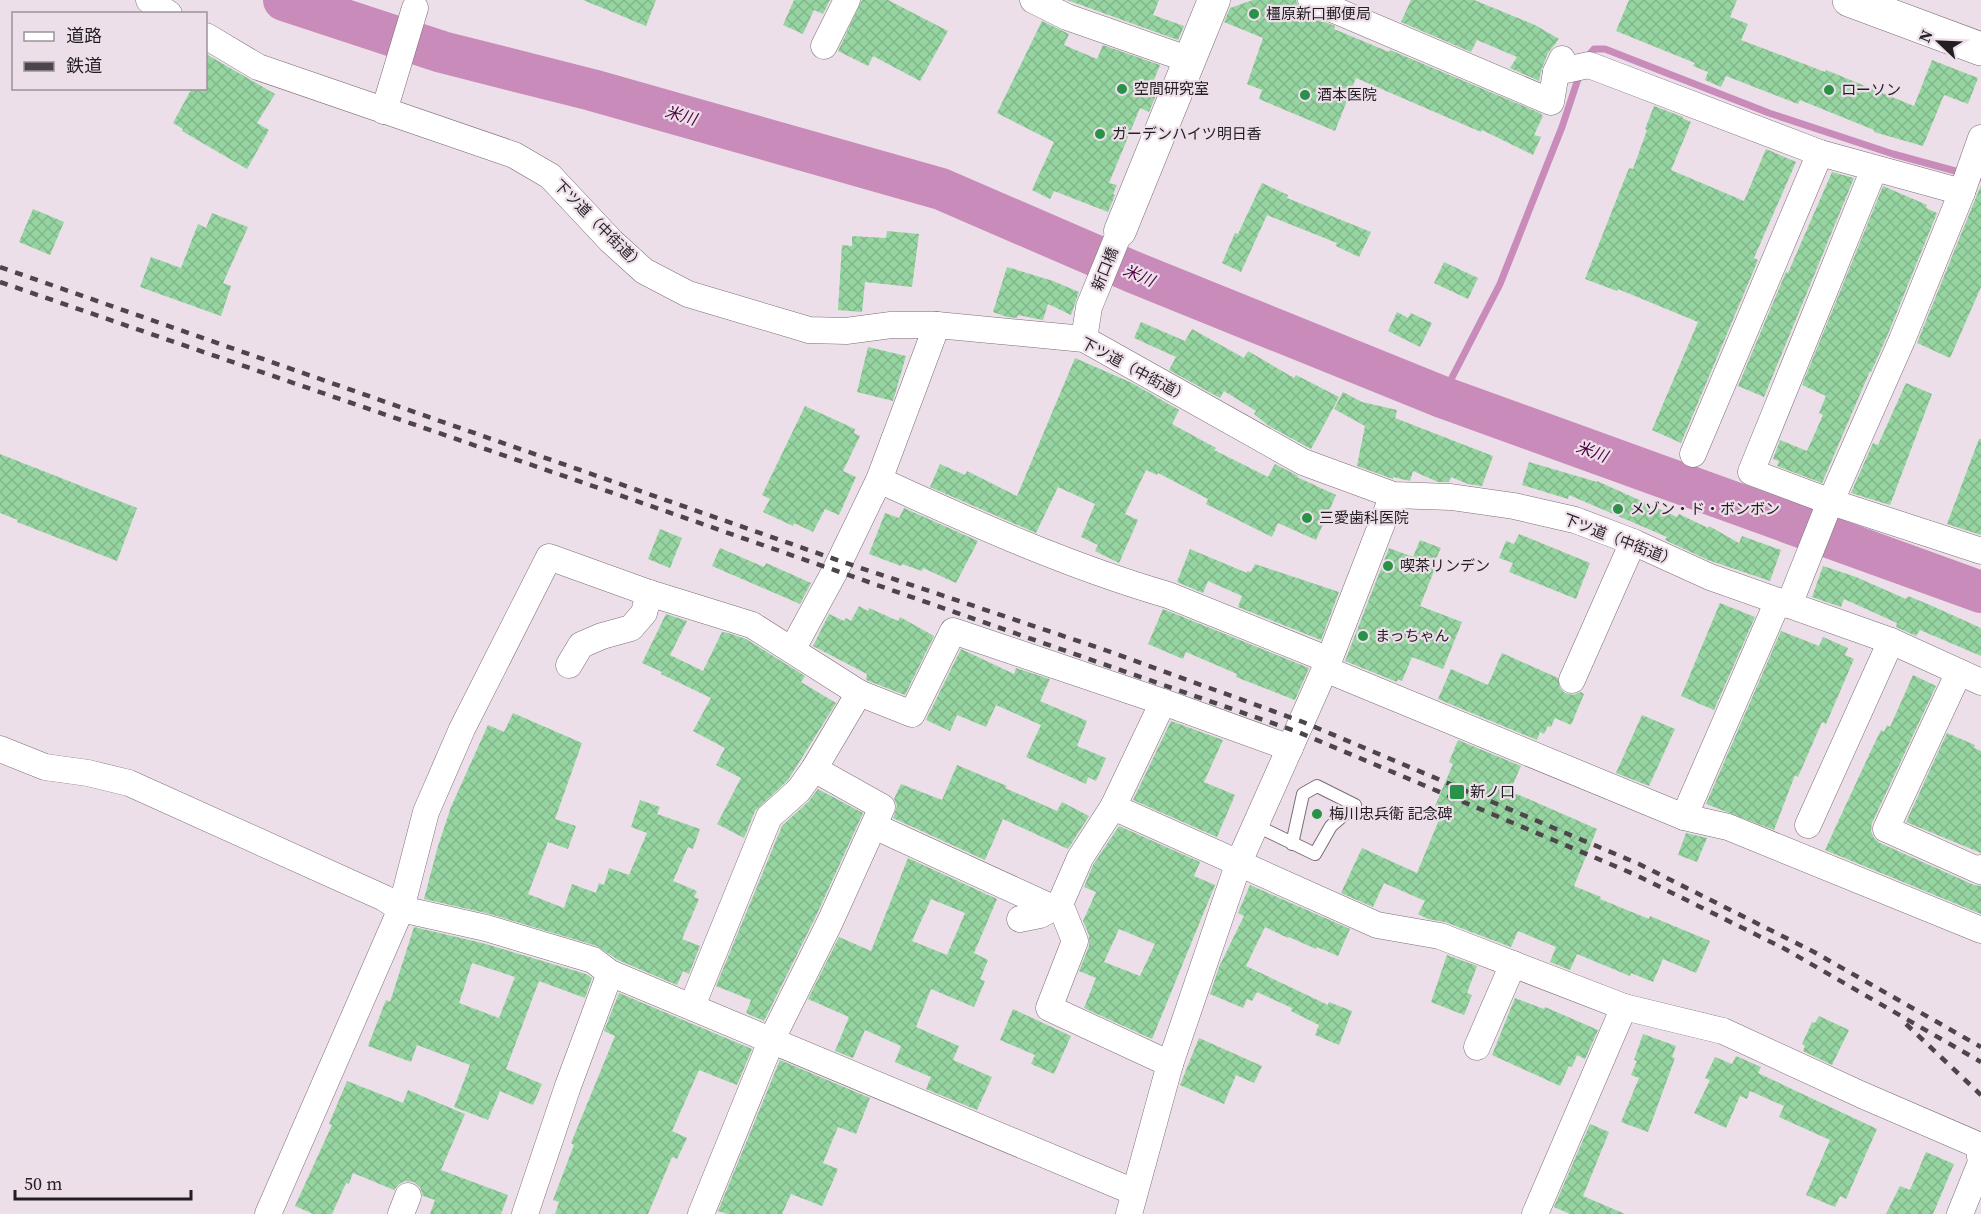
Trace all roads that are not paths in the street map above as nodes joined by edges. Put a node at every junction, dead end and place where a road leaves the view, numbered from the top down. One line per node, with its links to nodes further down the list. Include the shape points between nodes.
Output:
1 (149, 0): 8 (street)
2 (847, 0): 10 (street)
3 (1033, 0): 12 (street, via 1066,17)
4 (1214, 0): 12 (street)
5 (1311, 0): 14 (street, via 1551,102 1559,65 1588,65)
6 (1849, 0): 11 (highway)
7 (415, 8): 13 (street)
8 (166, 12)
9 (207, 37): 13 (street, 下ツ道（中街道）, via 258,68)
10 (824, 45)
11 (1981, 49)
12 (1190, 60): 17 (street)
13 (387, 104): 18 (street, 下ツ道（中街道）, via 514,155 550,176 644,271 688,294 809,330)
14 (1820, 153): 16 (street); 20 (street)
15 (1970, 168): 16 (street); 23 (street, via 1902,340)
16 (1874, 169): 23 (street, via 1751,472)
17 (1120, 231): 19 (street, 新口橋, via 1089,307)
18 (938, 325): 19 (street, 下ツ道（中街道）); 21 (street)
19 (1084, 339): 22 (street, 下ツ道（中街道）, via 1303,462)
20 (1693, 454)
21 (879, 480): 29 (street); 30 (street, via 1002,535 1168,595)
22 (1393, 495): 24 (street, 下ツ道（中街道）, via 1451,497 1514,507 1575,520); 30 (street)
23 (1829, 507): 25 (street); 27 (street)
24 (1633, 542): 27 (street, 下ツ道（中街道）, via 1710,577); 33 (street)
25 (1981, 551)
26 (649, 593): 29 (street, via 752,625); 31 (street, via 644,613 630,628 581,645); 48 (street, via 549,557 462,729 426,812)
27 (1783, 603): 28 (street, 下ツ道（中街道）); 40 (street)
28 (1891, 641): 32 (street, 下ツ道（中街道）); 42 (street)
29 (792, 650): 34 (street)
30 (1327, 664): 36 (street); 40 (street)
31 (569, 665)
32 (1970, 677): 46 (street, via 1886,829 1980,871)
33 (1572, 680)
34 (859, 693): 35 (street, via 912,714 953,631); 38 (street)
35 (1163, 702): 36 (street); 39 (street)
36 (1290, 748): 41 (street)
37 (0, 749): 48 (street, via 45,767 129,783)
38 (814, 769): 43 (street, via 882,807); 53 (street, via 799,790 769,818)
39 (1113, 807): 45 (street); 47 (street, via 1080,858)
40 (1684, 817): 50 (street, via 1728,827)
41 (1255, 825): 44 (lane); 45 (street)
42 (1808, 825)
43 (874, 826): 47 (street); 55 (street)
44 (1292, 844): 44 (lane, via 1303,794 1317,786 1355,805 1331,826 1315,854)
45 (1239, 862): 51 (street, via 1377,925 1440,936); 57 (street)
46 (1981, 868)
47 (1056, 906): 49 (street, via 1040,915); 57 (street, via 1075,941 1048,1008)
48 (401, 909): 52 (street, via 486,928 593,960); 59 (street)
49 (1020, 919)
50 (1981, 930)
51 (1513, 964): 54 (street); 56 (street)
52 (610, 973): 53 (street); 60 (street)
53 (692, 1006): 55 (street)
54 (1624, 1008): 62 (street); 63 (street, via 1723,1030 1978,1145 1981,1162)
55 (772, 1039): 58 (street); 61 (street)
56 (1478, 1047)
57 (1170, 1064): 58 (street)
58 (1131, 1203)
59 (268, 1214)
60 (525, 1214)
61 (701, 1214)
62 (1535, 1214)
63 (1960, 1214)

